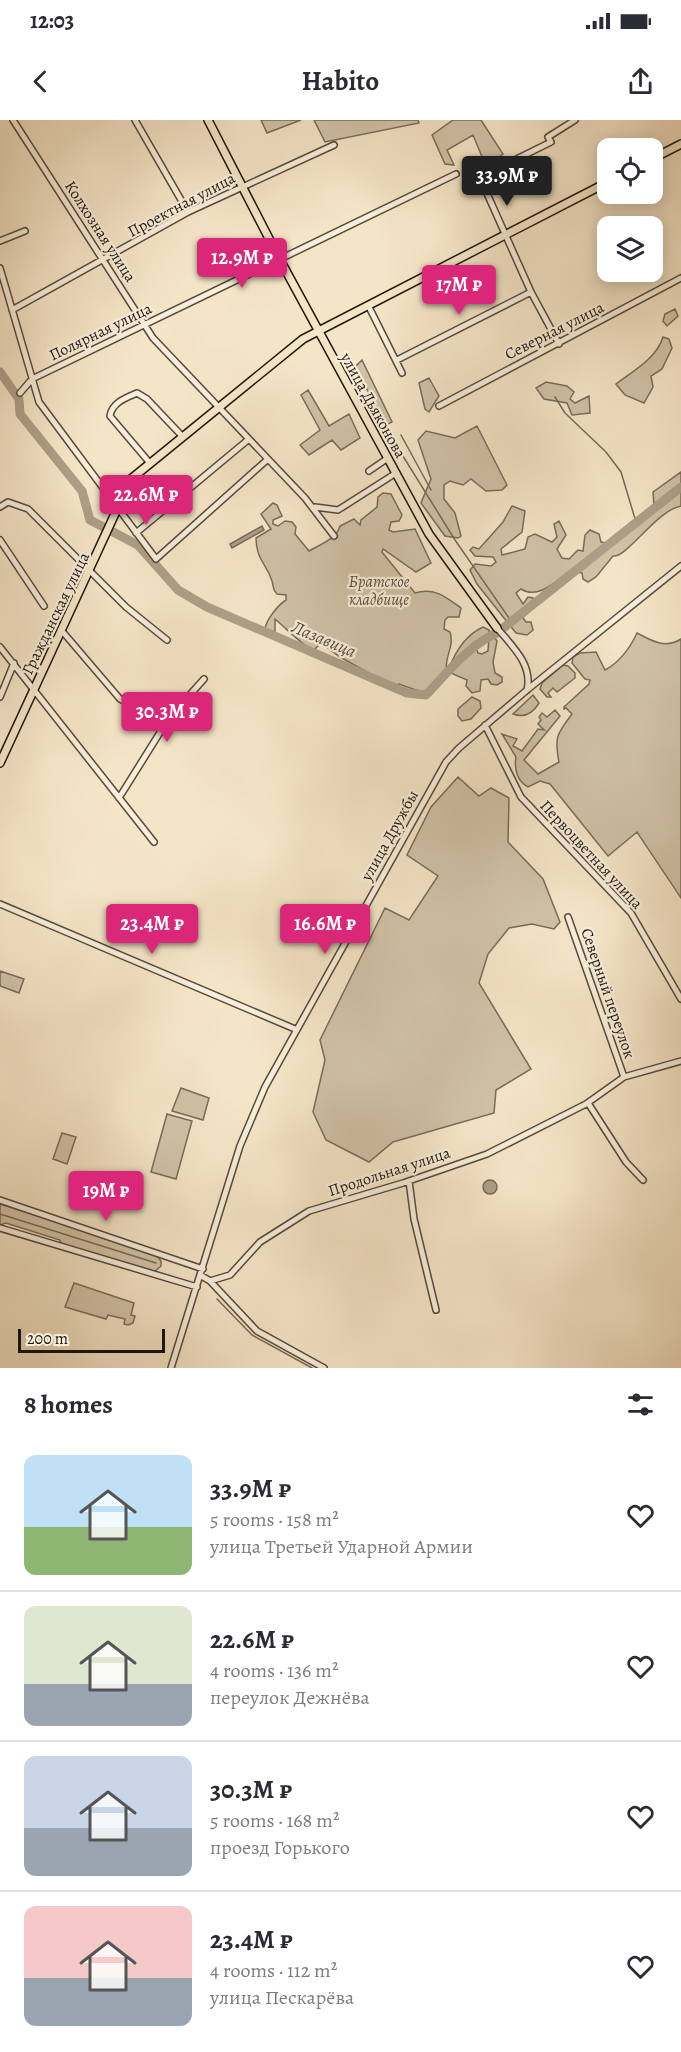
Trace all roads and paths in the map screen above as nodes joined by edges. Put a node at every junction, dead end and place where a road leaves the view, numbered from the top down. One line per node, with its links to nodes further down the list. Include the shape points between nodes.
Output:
1 (14, 120): 18 (street, Колхозная улица)
2 (135, 120): 13 (street)
3 (208, 120): 10 (main road, улица Дьяконова)
4 (575, 120): 9 (street, via 548,137 550,142)
5 (681, 144): 7 (main road)
6 (334, 145): 10 (street, Проектная улица)
7 (663, 153)
8 (456, 174): 17 (street, Полярная улица)
9 (484, 175)
10 (243, 186): 13 (street, Проектная улица); 17 (main road, улица Дьяконова)
11 (485, 189): 15 (street)
12 (597, 189): 15 (main road, Гражданская улица)
13 (188, 212): 18 (street, Проектная улица)
14 (25, 231): 16 (street)
15 (508, 235): 21 (street); 22 (main road, Гражданская улица)
16 (0, 241)
17 (279, 258): 24 (street, Полярная улица); 25 (main road, улица Дьяконова)
18 (104, 261): 23 (street, Проектная улица); 24 (street, Колхозная улица)
19 (0, 268): 23 (street)
20 (681, 278): 26 (street, Северная улица)
21 (531, 291): 26 (street); 27 (street)
22 (368, 305): 25 (main road, Гражданская улица); 27 (street)
23 (12, 310): 29 (street)
24 (144, 324): 29 (street, Полярная улица); 32 (street, Колхозная улица)
25 (317, 331): 32 (main road, Гражданская улица); 35 (main road, улица Дьяконова)
26 (559, 344): 31 (street, Северная улица, via 535,353)
27 (397, 360): 28 (street)
28 (402, 373)
29 (32, 379): 30 (street, Полярная улица); 41 (street, via 39,402)
30 (20, 393)
31 (439, 406)
32 (219, 408): 33 (main road, Гражданская улица); 34 (street, Колхозная улица)
33 (182, 436): 37 (main road, Гражданская улица); 37 (street, via 137,393 120,401 110,416)
34 (249, 439): 36 (street, Колхозная улица); 43 (street)
35 (388, 458): 38 (street); 39 (main road, улица Дьяконова)
36 (268, 459): 42 (street, Колхозная улица); 43 (street, via 156,559)
37 (149, 462): 41 (main road, Гражданская улица, via 131,479)
38 (369, 471)
39 (396, 473): 42 (street, via 338,510); 49 (main road, улица Дьяконова, via 429,534)
40 (0, 507): 47 (street, via 9,502 28,509)
41 (117, 507): 43 (street); 47 (main road, Гражданская улица)
42 (313, 507): 44 (street, Колхозная улица)
43 (136, 533)
44 (334, 536)
45 (0, 540): 48 (street)
46 (681, 566): 56 (street, улица Дружбы)
47 (91, 569): 50 (main road, Гражданская улица); 51 (street, via 126,607)
48 (44, 606)
49 (497, 628): 56 (street, улица Дьяконова, via 527,667)
50 (62, 631): 55 (main road, Гражданская улица); 58 (street, via 120,699)
51 (167, 640)
52 (0, 647): 53 (street)
53 (14, 663): 55 (street); 57 (street)
54 (204, 679): 61 (street, via 169,718)
55 (33, 690): 60 (main road, Гражданская улица); 61 (street)
56 (527, 690): 59 (street, улица Дружбы)
57 (0, 697)
58 (145, 712)
59 (485, 725): 65 (street, Первоцветная улица, via 521,797 631,913); 66 (street, улица Дружбы, via 446,762)
60 (0, 763)
61 (119, 798): 62 (street)
62 (154, 842)
63 (0, 904): 66 (street)
64 (568, 917): 68 (street, Северный переулок)
65 (681, 999)
66 (295, 1029): 74 (street, улица Дружбы, via 240,1146)
67 (681, 1061): 68 (street, Продольная улица)
68 (624, 1077): 69 (street, Продольная улица)
69 (588, 1103): 70 (street, via 626,1162); 71 (street, Продольная улица, via 487,1154)
70 (643, 1180)
71 (409, 1181): 75 (street, Продольная улица, via 309,1211 260,1242 230,1275); 77 (street)
72 (0, 1200): 74 (street)
73 (0, 1228): 76 (street)
74 (202, 1272): 75 (street); 76 (street, улица Дружбы)
75 (210, 1281): 79 (street, via 257,1330)
76 (197, 1287): 78 (street, улица Дружбы)
77 (436, 1310)
78 (171, 1368)
79 (324, 1368)

